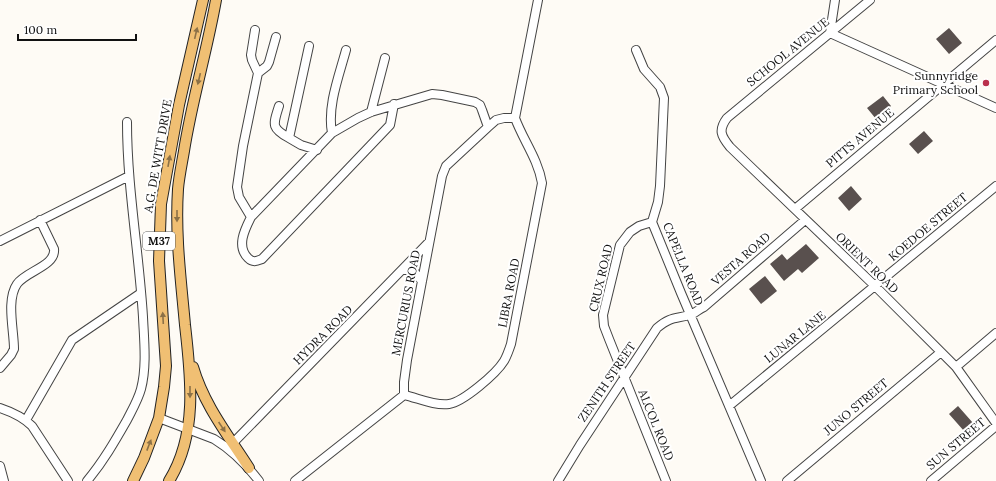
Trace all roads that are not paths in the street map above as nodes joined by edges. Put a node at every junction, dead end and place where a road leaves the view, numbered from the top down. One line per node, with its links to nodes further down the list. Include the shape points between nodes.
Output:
1 (203, 0): 17 (main road, A.G. DE WITT DRIVE / M37, one-way to 1)
2 (216, 0): 19 (main road, A.G. DE WITT DRIVE / M37, one-way to 19)
3 (538, 0): 22 (street)
4 (835, 0): 7 (street)
5 (870, 0): 7 (street, SCHOOL AVENUE)
6 (255, 30): 14 (street, via 251,55)
7 (830, 34): 15 (street); 24 (street, SCHOOL AVENUE)
8 (276, 37): 14 (street, via 267,66)
9 (996, 40): 15 (street, PITTS AVENUE)
10 (309, 46): 29 (street)
11 (346, 50): 26 (street, via 332,110)
12 (636, 50): 37 (street, CAPELLA ROAD, via 644,69 660,87 664,98 660,186)
13 (384, 58): 21 (street)
14 (258, 73): 34 (street, via 237,187 239,197)
15 (942, 84): 20 (street); 33 (street, PITTS AVENUE)
16 (394, 104): 21 (street); 25 (street, via 432,94 468,100 480,105); 34 (street, via 390,125 262,259 256,262 245,255 242,248 242,240)
17 (179, 105): 19 (main road); 27 (main road, A.G. DE WITT DRIVE / M37)
18 (279, 106): 29 (street, via 275,128)
19 (192, 107): 28 (main road, A.G. DE WITT DRIVE / M37)
20 (996, 108)
21 (371, 112): 26 (street)
22 (515, 118): 25 (street, MERCURIUS ROAD, via 496,120); 51 (street, LIBRA ROAD, via 538,165 542,183 511,344 505,360 460,401 440,404)
23 (127, 122): 31 (street)
24 (722, 124): 33 (street, ORIENT ROAD, via 721,131 730,147)
25 (488, 127): 39 (street, MERCURIUS ROAD, via 446,166)
26 (332, 133): 30 (street)
27 (173, 137): 28 (main road); 54 (main road, A.G. DE WITT DRIVE / M37, one-way to 27, via 166,366 159,261 160,204)
28 (186, 138): 47 (main road, A.G. DE WITT DRIVE / M37, one-way to 47, via 176,216)
29 (289, 138): 30 (street)
30 (317, 150): 34 (street)
31 (129, 176): 35 (street); 43 (street)
32 (996, 186): 42 (street, KOEDOE STREET)
33 (795, 209): 36 (street, ORIENT ROAD)
34 (251, 217)
35 (40, 220): 38 (street); 49 (street, via 55,254 48,262 16,284 11,305 14,349)
36 (805, 220): 42 (street, ORIENT ROAD); 44 (street, VESTA ROAD, via 704,307)
37 (652, 222): 44 (street, CAPELLA ROAD); 50 (street, CRUX ROAD, via 630,232 620,245 603,315 604,326)
38 (0, 241)
39 (429, 242): 40 (street, HYDRA ROAD); 41 (street, MERCURIUS ROAD)
40 (405, 269): 41 (street, via 415,273); 58 (street, HYDRA ROAD)
41 (422, 281): 51 (street, MERCURIUS ROAD, via 406,360)
42 (875, 286): 46 (street, ORIENT ROAD); 52 (street, LUNAR LANE)
43 (141, 293): 55 (street, via 72,340); 63 (street, via 144,359 141,390 109,452)
44 (691, 315): 50 (street, ZENITH STREET, via 674,317 657,328); 52 (street, CAPELLA ROAD)
45 (996, 333): 48 (street)
46 (940, 352): 48 (street, ORIENT ROAD); 71 (street, JUNO STREET)
47 (189, 353): 57 (main road, A.G. DE WITT DRIVE / M37, one-way to 57); 58 (main road, one-way to 58, via 206,401)
48 (956, 367): 56 (street, ORIENT ROAD)
49 (0, 368)
50 (623, 378): 68 (street, ZENITH STREET); 69 (street, ALCOL ROAD)
51 (404, 395): 67 (street)
52 (729, 406): 70 (street, CAPELLA ROAD)
53 (0, 408): 55 (street)
54 (159, 418): 57 (street); 64 (main road, A.G. DE WITT DRIVE / M37, one-way to 54)
55 (26, 420): 62 (street)
56 (996, 425): 72 (street, SUN STREET)
57 (188, 430): 60 (street, via 214,439); 65 (main road, A.G. DE WITT DRIVE / M37, via 179,460)
58 (233, 443): 60 (main road)
59 (0, 466): 61 (street)
60 (249, 468): 66 (street)
61 (4, 481)
62 (68, 481)
63 (87, 481)
64 (133, 481)
65 (169, 481)
66 (259, 481)
67 (295, 481)
68 (558, 481)
69 (666, 481)
70 (761, 481)
71 (787, 481)
72 (931, 481)

